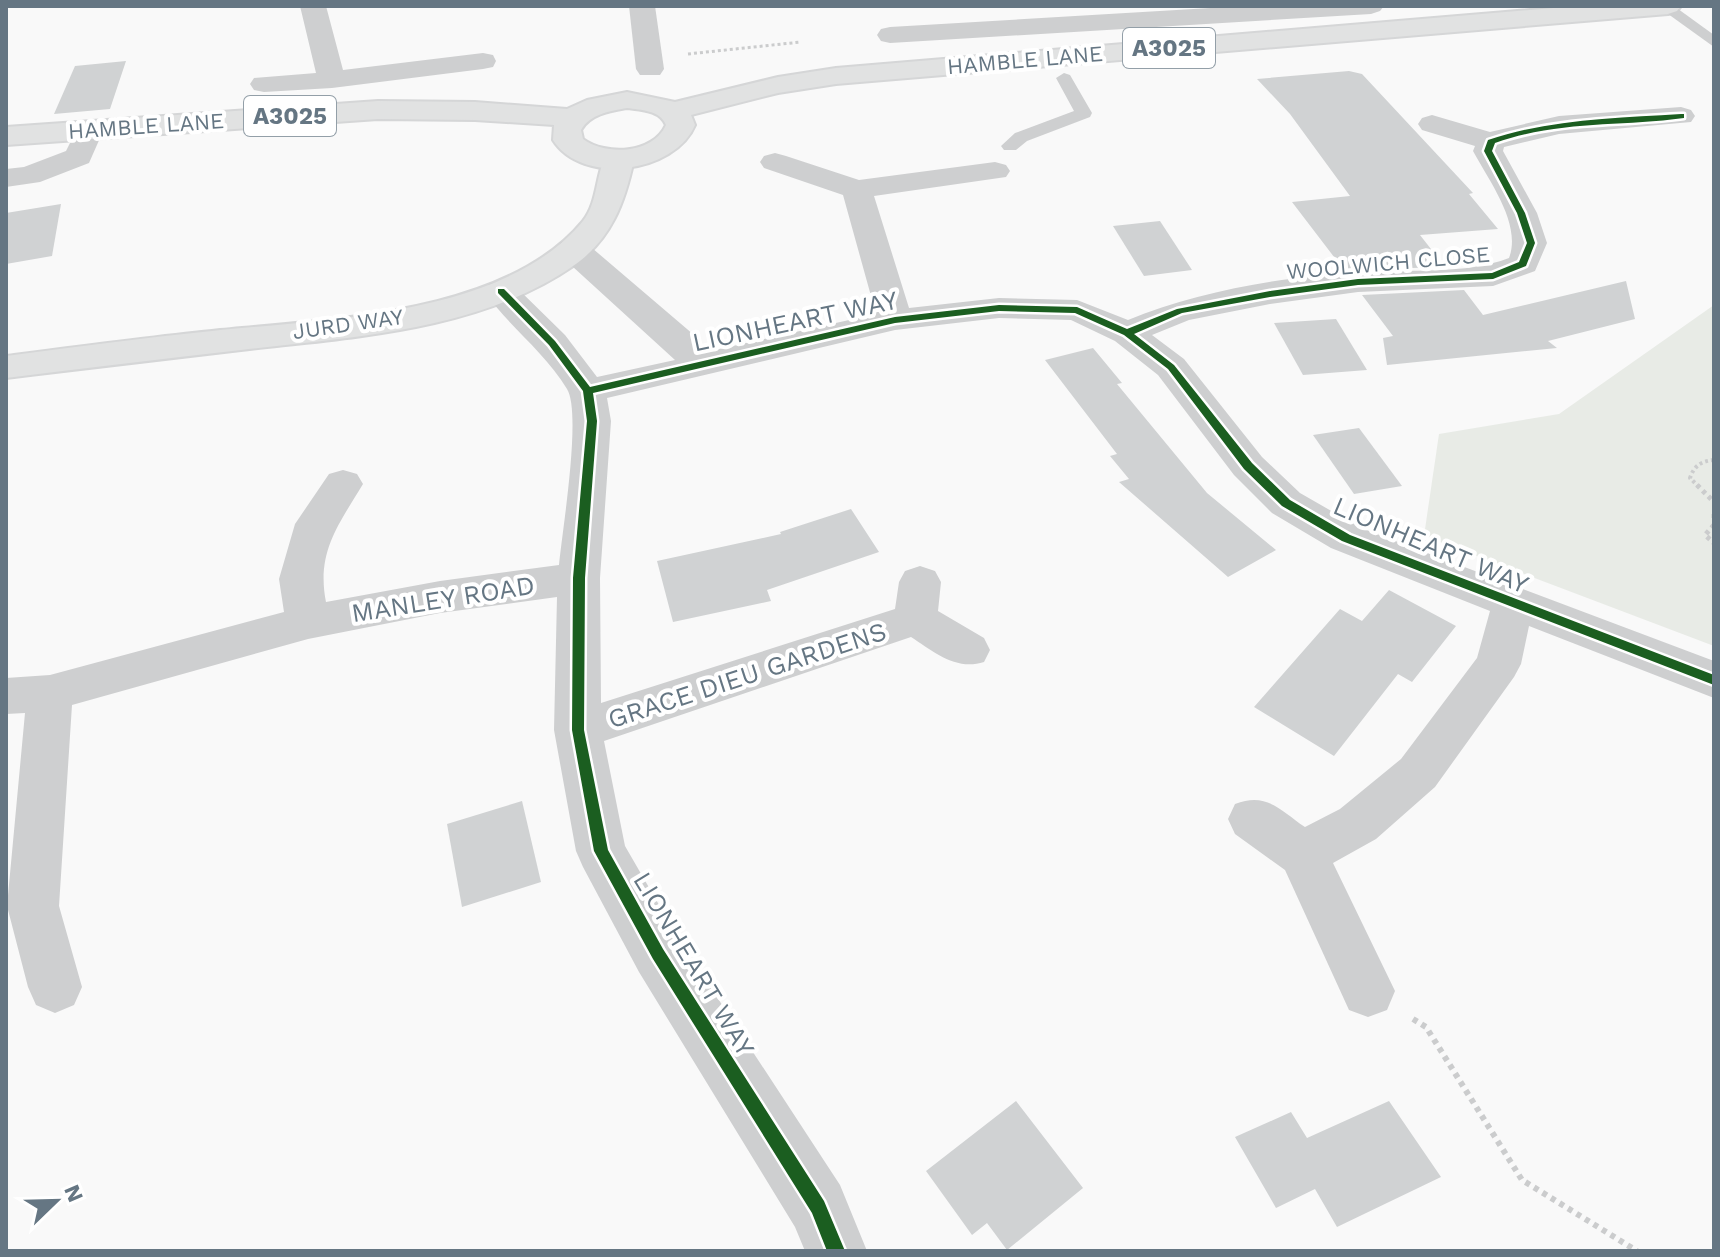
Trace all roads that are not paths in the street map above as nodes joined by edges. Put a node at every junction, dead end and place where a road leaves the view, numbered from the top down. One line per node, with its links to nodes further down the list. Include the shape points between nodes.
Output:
1 (313, 6): 12 (street)
2 (642, 6): 10 (street)
3 (1371, 6): 5 (street)
4 (1666, 6): 8 (lane); 14 (main road, HAMBLE LANE / A3025, via 836,76)
5 (1280, 9): 6 (street)
6 (1042, 16): 7 (street)
7 (890, 35)
8 (1714, 42)
9 (483, 61): 12 (street)
10 (650, 69)
11 (1064, 78): 23 (lane, via 1084,113 1021,137)
12 (332, 80): 13 (street)
13 (264, 84)
14 (673, 111): 16 (main road, via 627,100 596,106); 21 (main road, via 682,128 669,145)
15 (1686, 114): 20 (street, via 1547,128)
16 (574, 118): 18 (main road, HAMBLE LANE / A3025, via 378,110); 21 (main road, via 567,128 572,146)
17 (1432, 124): 20 (street)
18 (90, 129): 19 (main road, HAMBLE LANE / A3025); 24 (street, via 78,157 29,176)
19 (6, 136)
20 (1491, 142): 29 (street, WOOLWICH CLOSE, via 1488,151 1531,243 1523,264 1493,276 1358,282 1270,294 1180,311)
21 (619, 159): 26 (main road, JURD WAY, via 612,195 596,226)
22 (775, 162): 25 (street)
23 (1005, 169): 25 (street)
24 (6, 178)
25 (857, 189): 28 (street)
26 (573, 249): 27 (main road, JURD WAY); 30 (street, LIONHEART WAY, via 681,343)
27 (501, 291): 31 (main road, JURD WAY, via 385,321); 32 (street, via 552,343)
28 (895, 320): 29 (street, LIONHEART WAY, via 999,308 1077,310); 30 (street, LIONHEART WAY)
29 (1127, 333): 35 (street, LIONHEART WAY, via 1171,367 1248,466 1286,503 1346,538)
30 (697, 365): 32 (street, LIONHEART WAY)
31 (6, 367)
32 (588, 391): 34 (street, LIONHEART WAY, via 592,421)
33 (343, 484): 36 (street, via 299,522 300,579)
34 (579, 578): 36 (street, MANLEY ROAD); 40 (street, LIONHEART WAY)
35 (1513, 604): 38 (street, LIONHEART WAY); 42 (street, via 1498,664 1418,773 1358,824)
36 (308, 622): 39 (street, MANLEY ROAD)
37 (968, 650): 40 (street, GRACE DIEU GARDENS, via 918,601)
38 (1714, 680)
39 (28, 695): 43 (street, MANLEY ROAD)
40 (578, 730): 46 (street, LIONHEART WAY, via 601,851 658,954 818,1207)
41 (1253, 819): 42 (street)
42 (1303, 854): 45 (street)
43 (19, 912): 44 (street, MANLEY ROAD)
44 (55, 987)
45 (1368, 991)
46 (836, 1251)

